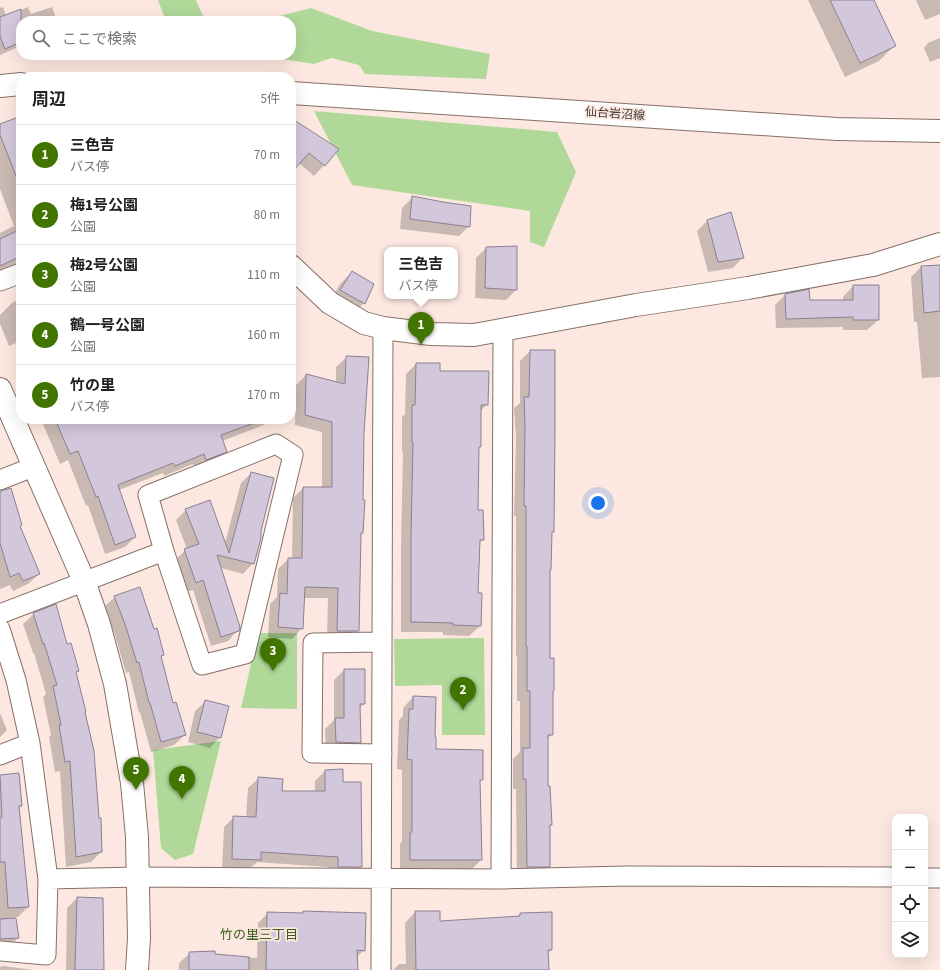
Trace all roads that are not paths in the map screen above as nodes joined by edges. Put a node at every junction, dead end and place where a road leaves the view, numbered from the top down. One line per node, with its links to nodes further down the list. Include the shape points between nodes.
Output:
1 (16, 84): 2 (street)
2 (0, 86)
3 (296, 93): 4 (street, 仙台岩沼線, via 837,129)
4 (940, 131)
5 (940, 244): 10 (street, via 873,265)
6 (296, 271): 9 (street, via 330,303 364,323)
7 (16, 275): 8 (street)
8 (0, 281)
9 (383, 328): 10 (street, via 431,334 474,335); 20 (street)
10 (503, 330): 29 (street)
11 (10, 400): 12 (street)
12 (16, 417)
13 (18, 424): 14 (street)
14 (33, 467): 15 (street); 17 (street)
15 (0, 480)
16 (164, 551): 16 (street, via 148,495 276,444 293,455 245,654 202,665); 17 (street)
17 (84, 581): 18 (street); 24 (street, via 99,624 124,731 132,783)
18 (0, 614)
19 (0, 629): 21 (street, via 16,680)
20 (382, 642): 22 (street); 22 (street, via 313,643 312,753)
21 (30, 743): 23 (street); 30 (street)
22 (382, 754): 28 (street)
23 (0, 755)
24 (139, 877): 28 (street); 30 (street); 32 (street)
25 (892, 878): 29 (street, via 627,876)
26 (928, 878): 27 (street)
27 (940, 878)
28 (380, 879): 29 (street); 33 (street)
29 (501, 879)
30 (48, 880): 31 (street, via 46,955)
31 (0, 951)
32 (137, 970)
33 (381, 970)

